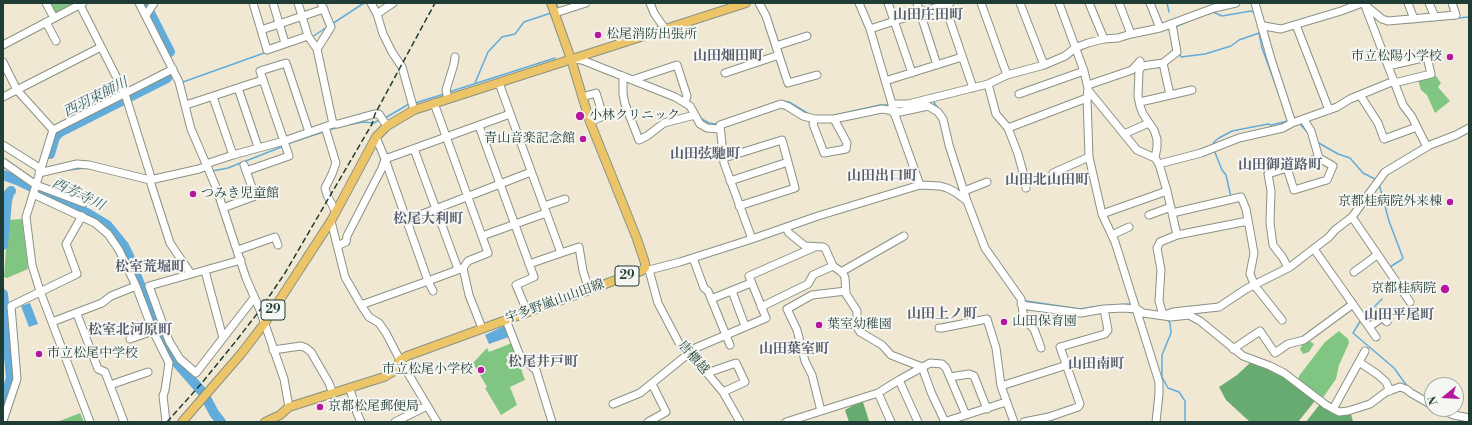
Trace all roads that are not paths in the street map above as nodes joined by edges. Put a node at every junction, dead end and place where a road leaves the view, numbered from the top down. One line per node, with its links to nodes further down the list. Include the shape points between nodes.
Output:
1 (46, 3): 37 (street)
2 (139, 3): 31 (street)
3 (252, 3): 47 (street)
4 (273, 3): 41 (street)
5 (298, 3): 35 (street)
6 (371, 3): 33 (street)
7 (393, 3): 33 (street)
8 (551, 3): 34 (main road)
9 (586, 3): 34 (street)
10 (650, 3): 46 (street)
11 (746, 3): 46 (main road, 29)
12 (759, 3): 56 (street)
13 (859, 3): 48 (street)
14 (888, 3): 39 (street)
15 (916, 3): 32 (street)
16 (980, 3): 74 (street)
17 (1020, 3): 68 (street)
18 (1059, 3): 58 (street)
19 (1089, 3): 52 (street)
20 (1119, 3): 49 (street)
21 (1150, 3): 44 (street)
22 (1236, 3): 42 (street, via 1214,8)
23 (1255, 3): 43 (street)
24 (1363, 3): 38 (street, via 1388,21); 45 (street); 69 (street)
25 (1408, 3): 38 (street)
26 (1430, 3): 36 (street)
27 (1452, 3): 36 (street, via 1456,15)
28 (82, 4): 37 (street); 57 (street)
29 (946, 4): 32 (street); 62 (street)
30 (322, 6): 35 (street); 59 (street, via 330,28)
31 (149, 10): 70 (street)
32 (920, 12): 39 (street); 67 (street)
33 (377, 14): 100 (street, via 383,34 402,67)
34 (555, 14): 63 (main road)
35 (302, 16): 41 (street); 50 (street)
36 (1434, 17): 38 (street)
37 (54, 18): 40 (street)
38 (1414, 19)
39 (894, 21): 48 (street); 73 (street)
40 (46, 22): 53 (street); 55 (street)
41 (279, 24): 47 (street); 54 (street)
42 (1172, 24): 44 (street); 66 (street, via 1177,52)
43 (1261, 26): 45 (street); 110 (street)
44 (1160, 28): 49 (street)
45 (1297, 28): 102 (street)
46 (664, 29): 63 (main road, 29)
47 (261, 30): 54 (street, via 267,50)
48 (870, 30): 79 (street)
49 (1131, 34): 52 (street)
50 (308, 36): 54 (street); 59 (street)
51 (807, 36): 56 (street)
52 (1104, 39): 58 (street)
53 (56, 41)
54 (285, 43)
55 (3, 45)
56 (776, 46): 60 (street)
57 (101, 47): 85 (street); 92 (street)
58 (1075, 48): 68 (street, via 1065,56); 71 (street)
59 (317, 49): 111 (street)
60 (779, 54): 72 (street); 75 (street, via 788,83)
61 (454, 57): 95 (street, via 446,90)
62 (962, 57): 67 (street); 84 (street)
63 (571, 59): 76 (street, via 582,60); 81 (main road, 29); 94 (main road, 29)
64 (1140, 60): 87 (street, via 1132,70)
65 (3, 62): 85 (street)
66 (1163, 63): 89 (street); 97 (street, via 1142,66 1139,71)
67 (937, 65): 73 (street)
68 (1044, 65): 74 (street)
69 (1388, 66): 80 (street); 80 (street, via 1427,57 1431,74)
70 (173, 69): 92 (street); 99 (street)
71 (1084, 71): 87 (street); 88 (street)
72 (725, 73)
73 (912, 73): 79 (street)
74 (1007, 74): 82 (street)
75 (817, 75)
76 (623, 76): 78 (street); 104 (street, via 625,104 639,140 664,123)
77 (262, 80): 83 (street); 120 (street, via 260,71 286,63); 124 (street)
78 (632, 80): 96 (street); 96 (street, via 676,65 687,96)
79 (886, 81): 101 (street)
80 (1394, 82): 90 (street); 115 (street, via 1403,106)
81 (499, 83): 95 (main road, 29); 103 (street)
82 (988, 84): 84 (street); 116 (street, via 996,114)
83 (238, 88): 93 (street); 126 (street)
84 (973, 88): 101 (street)
85 (17, 90): 91 (street); 119 (street)
86 (1192, 90): 89 (street)
87 (1088, 91): 116 (street); 121 (street); 130 (street)
88 (1019, 94)
89 (1170, 95): 97 (street)
90 (1360, 95): 102 (street); 115 (street, via 1378,123 1384,139)
91 (3, 97)
92 (126, 97): 119 (street); 143 (street)
93 (213, 97): 99 (street); 129 (street)
94 (582, 97): 108 (main road, 29); 108 (street, via 596,93 603,116)
95 (448, 99): 98 (main road, 29)
96 (685, 102): 104 (street)
97 (1140, 102): 109 (street)
98 (434, 103): 100 (main road, 29); 123 (street)
99 (186, 105): 137 (street, via 191,129)
100 (413, 106): 112 (main road, 29)
101 (892, 108): 106 (street); 147 (street); 149 (street, via 900,112 928,106 938,112 943,119)
102 (1329, 110): 107 (street)
103 (510, 114): 113 (street); 140 (street)
104 (695, 115): 117 (street, via 700,124 707,128)
105 (815, 119): 106 (street); 106 (street, via 813,124 824,152 846,149 847,143); 117 (street, via 803,116 781,104 720,125)
106 (834, 119)
107 (1304, 120): 110 (street); 132 (street, via 1311,131)
108 (590, 122): 190 (main road, 29)
109 (1149, 123): 121 (street); 134 (street, via 1157,139)
110 (1292, 123): 134 (street, via 1284,128 1239,138 1201,153)
111 (333, 124): 112 (street, via 379,114); 114 (street)
112 (387, 126): 122 (main road, 29)
113 (479, 126): 123 (street); 145 (street)
114 (325, 127): 120 (street); 161 (street, via 336,163 325,188)
115 (1417, 127): 127 (street)
116 (1008, 128): 148 (street)
117 (720, 129): 131 (street)
118 (1469, 129): 127 (street)
119 (53, 130): 139 (street)
120 (309, 132): 124 (street)
121 (1124, 134): 134 (street, via 1137,150)
122 (376, 137): 133 (street); 161 (main road, 29)
123 (446, 137): 128 (street); 152 (street)
124 (284, 141): 126 (street); 157 (street, via 289,156 245,168 255,196)
125 (3, 145): 139 (street)
126 (258, 147): 129 (street)
127 (1427, 147): 165 (street, via 1385,172)
128 (414, 149): 133 (street); 158 (street)
129 (233, 155): 137 (street)
130 (1089, 157): 141 (street); 162 (street)
131 (724, 158): 136 (street, via 782,140); 142 (street)
132 (1319, 158): 138 (street); 138 (street, via 1333,166 1327,180 1294,190)
133 (385, 159): 166 (street); 178 (street, via 346,242)
134 (1157, 161): 150 (street)
135 (3, 162): 146 (street)
136 (788, 162): 142 (street); 156 (street, via 795,188)
137 (207, 166): 143 (street); 157 (street)
138 (1287, 168): 189 (street, via 1268,174 1273,245)
139 (40, 171): 143 (street, via 83,165 105,168); 146 (street)
140 (531, 172): 145 (street); 159 (street)
141 (1053, 173)
142 (730, 181): 156 (street)
143 (151, 182): 194 (street, via 170,243)
144 (987, 182): 149 (street)
145 (500, 184): 152 (street); 169 (street)
146 (36, 185): 151 (street); 155 (street)
147 (920, 185): 154 (street, via 947,188); 171 (street)
148 (1026, 188)
149 (964, 191): 154 (street)
150 (1167, 191): 160 (street); 162 (street)
151 (33, 194): 164 (street); 200 (street, via 26,216 32,265)
152 (467, 197): 158 (street); 174 (street)
153 (564, 199): 159 (street)
154 (967, 201): 207 (street, via 985,248 1021,299)
155 (84, 203)
156 (739, 206): 176 (street)
157 (223, 208): 181 (street)
158 (436, 209): 166 (street); 188 (street)
159 (545, 210): 169 (street); 182 (street)
160 (1172, 210): 163 (street); 168 (street, via 1241,197); 173 (street)
161 (336, 212): 167 (main road, 29)
162 (1102, 214): 172 (street)
163 (1149, 215)
164 (82, 216): 197 (street, via 108,234 119,250); 200 (street, via 66,244 77,274)
165 (1352, 217): 180 (street); 183 (street)
166 (406, 220): 195 (street)
167 (331, 221): 178 (street); 220 (main road, 29)
168 (1248, 221): 173 (street); 198 (street, via 1254,253 1250,274)
169 (515, 224): 174 (street); 186 (street)
170 (1129, 227): 172 (street)
171 (786, 228): 176 (street); 179 (street, via 798,241 806,246)
172 (1112, 235): 212 (street)
173 (1177, 235): 215 (street, via 1160,242 1157,248 1161,270 1159,301)
174 (482, 236): 188 (street, via 488,253 468,261)
175 (904, 236): 192 (street)
176 (752, 239): 184 (street)
177 (278, 245): 181 (street, via 274,234)
178 (337, 246): 209 (street, via 345,277)
179 (815, 247): 187 (street, via 825,248); 196 (street, via 749,276)
180 (1314, 249): 189 (street); 208 (street)
181 (238, 250): 185 (street)
182 (561, 253): 186 (street); 199 (street, via 579,247)
183 (1376, 255): 193 (street); 206 (street)
184 (693, 258): 190 (street); 205 (street)
185 (241, 260): 191 (street); 204 (street)
186 (529, 264): 213 (street, via 534,277 516,285)
187 (833, 266): 192 (street); 210 (street, via 813,275 808,284)
188 (461, 268): 195 (street); 223 (street)
189 (1288, 268): 198 (street)
190 (647, 269): 199 (main road, 宇多野嵐山山田線 / 29); 235 (street, 唐櫃越, via 658,303 680,345)
191 (205, 271): 194 (street); 228 (street)
192 (841, 272): 203 (street, via 845,278)
193 (1354, 272)
194 (191, 274): 228 (street, via 149,286 169,341 180,359 196,373)
195 (428, 281): 201 (street); 209 (street)
196 (751, 283): 202 (street); 210 (street)
197 (136, 286): 214 (street); 225 (street)
198 (1255, 286): 215 (street, via 1219,307); 218 (street)
199 (589, 290): 213 (main road, 宇多野嵐山山田線 / 29)
200 (40, 291): 219 (street); 261 (street, via 11,306 17,379)
201 (433, 291)
202 (732, 291): 205 (street); 221 (street)
203 (846, 291): 239 (street, via 857,311 856,322 860,332 882,345 891,355); 259 (street, via 812,296 787,309 812,375)
204 (254, 298): 220 (street); 228 (street)
205 (711, 299): 226 (street)
206 (1410, 302)
207 (1021, 304): 211 (street, via 1081,313); 231 (street, via 1024,319 1034,328)
208 (1353, 304): 222 (street); 232 (street, via 1304,340 1288,344 1274,353 1260,331)
209 (361, 305): 236 (street, via 369,317 379,323)
210 (761, 306): 221 (street, via 766,318)
211 (1104, 309): 212 (street); 238 (street, via 1108,330 1105,334 1060,347)
212 (1137, 310): 215 (street); 279 (street, via 1159,382)
213 (527, 311): 217 (main road, 宇多野嵐山山田線 / 29)
214 (77, 314): 219 (street); 245 (street, via 98,369 105,372)
215 (1163, 315): 232 (street, via 1192,316)
216 (1383, 317): 222 (street)
217 (506, 320): 223 (main road, 宇多野嵐山山田線 / 29); 271 (street, via 520,356 536,370)
218 (1282, 320)
219 (52, 322): 263 (street)
220 (264, 324): 233 (street); 266 (main road, 29)
221 (745, 326): 226 (street)
222 (1369, 327): 227 (street)
223 (482, 328): 236 (main road, 宇多野嵐山山田線 / 29)
224 (939, 328): 246 (street, via 988,318 996,348)
225 (153, 331): 229 (street); 265 (street, via 169,363 163,396)
226 (726, 334): 230 (street); 235 (street)
227 (1376, 337)
228 (223, 338)
229 (130, 339)
230 (730, 345)
231 (1041, 348)
232 (1234, 349): 258 (street, via 1284,373)
233 (274, 350): 251 (street, via 301,346 306,348 311,352); 256 (street, via 284,379)
234 (1365, 351): 237 (street)
235 (687, 353): 241 (street, 唐櫃越); 244 (street)
236 (400, 360): 247 (main road, 宇多野嵐山山田線 / 29, via 391,374); 255 (street)
237 (1359, 362): 248 (street, via 1386,382); 258 (street)
238 (1067, 366): 246 (street); 278 (street, via 1080,404 1078,407)
239 (922, 367): 242 (street, via 930,363 942,364); 243 (street); 262 (street, via 931,392)
240 (148, 372): 245 (street)
241 (707, 373): 249 (street, 唐櫃越); 249 (street, via 736,363 745,382)
242 (950, 377): 257 (street, via 969,374 974,376); 260 (street)
243 (899, 380): 250 (street); 276 (street)
244 (652, 384): 254 (street, via 640,393); 272 (street, via 666,412)
245 (110, 385): 264 (street)
246 (1001, 386): 253 (street)
247 (350, 389): 251 (main road, 宇多野嵐山山田線 / 29); 268 (street)
248 (1390, 391): 252 (street, via 1400,387); 258 (street, via 1370,404 1348,411 1339,412)
249 (723, 392): 273 (street, 唐櫃越)
250 (878, 393): 259 (street); 275 (street)
251 (333, 394): 256 (main road, 宇多野嵐山山田線 / 29)
252 (1424, 400)
253 (1006, 402): 257 (street); 277 (street)
254 (613, 404)
255 (427, 406): 269 (street); 270 (street)
256 (289, 407): 267 (main road, 宇多野嵐山山田線 / 29)
257 (987, 409): 260 (street)
258 (1333, 409)
259 (821, 411): 274 (street)
260 (966, 415): 262 (street)
261 (3, 421)
262 (948, 421)
263 (90, 422)
264 (124, 422)
265 (166, 422)
266 (182, 422)
267 (266, 422)
268 (361, 422)
269 (395, 422)
270 (437, 422)
271 (552, 422)
272 (648, 422)
273 (740, 422)
274 (786, 422)
275 (891, 422)
276 (918, 422)
277 (1014, 422)
278 (1024, 422)
279 (1156, 422)

